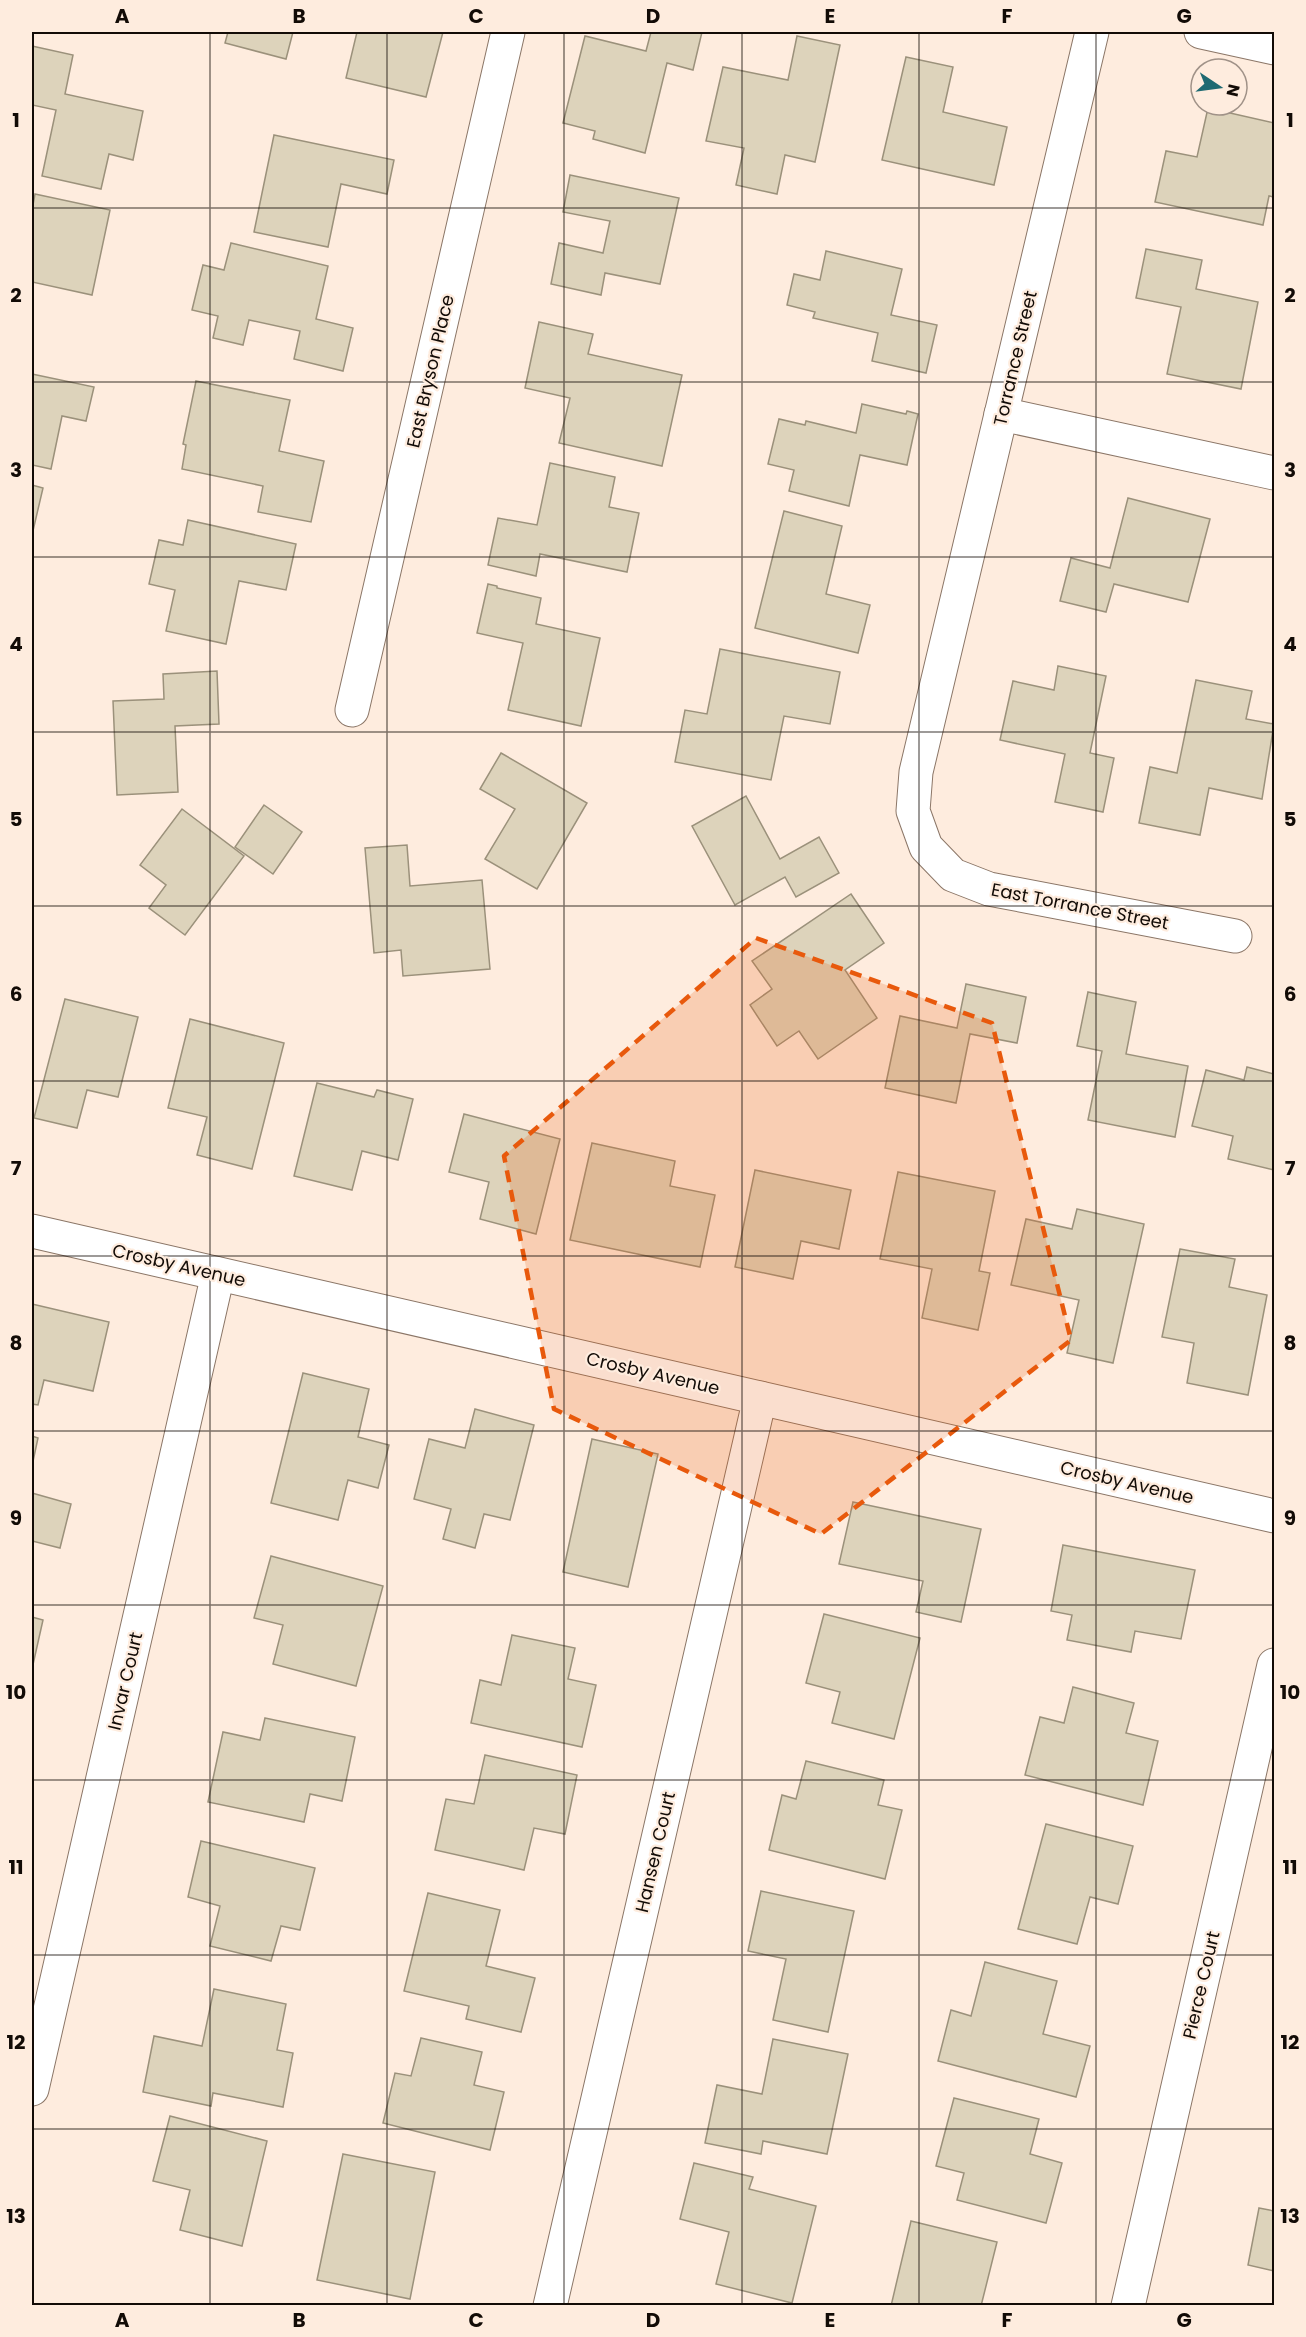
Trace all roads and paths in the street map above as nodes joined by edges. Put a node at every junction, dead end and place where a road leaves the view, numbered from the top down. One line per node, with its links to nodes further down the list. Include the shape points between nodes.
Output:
1 (508, 32): 8 (street, East Bryson Place)
2 (1092, 32): 5 (street, Torrance Street)
3 (1201, 32): 4 (street)
4 (1275, 48)
5 (1001, 414): 6 (street); 7 (street, Torrance Street)
6 (1275, 473)
7 (937, 684): 9 (street, East Torrance Street, via 916,772 913,811 926,847 953,875 989,889)
8 (352, 711)
9 (1235, 936)
10 (32, 1231): 11 (street, Crosby Avenue)
11 (218, 1274): 12 (street, Crosby Avenue); 15 (street, Invar Court)
12 (760, 1398): 13 (street, Crosby Avenue); 16 (street, Hansen Court)
13 (1275, 1516)
14 (1275, 1665): 17 (street, Pierce Court)
15 (32, 2089)
16 (550, 2306)
17 (1128, 2306)

